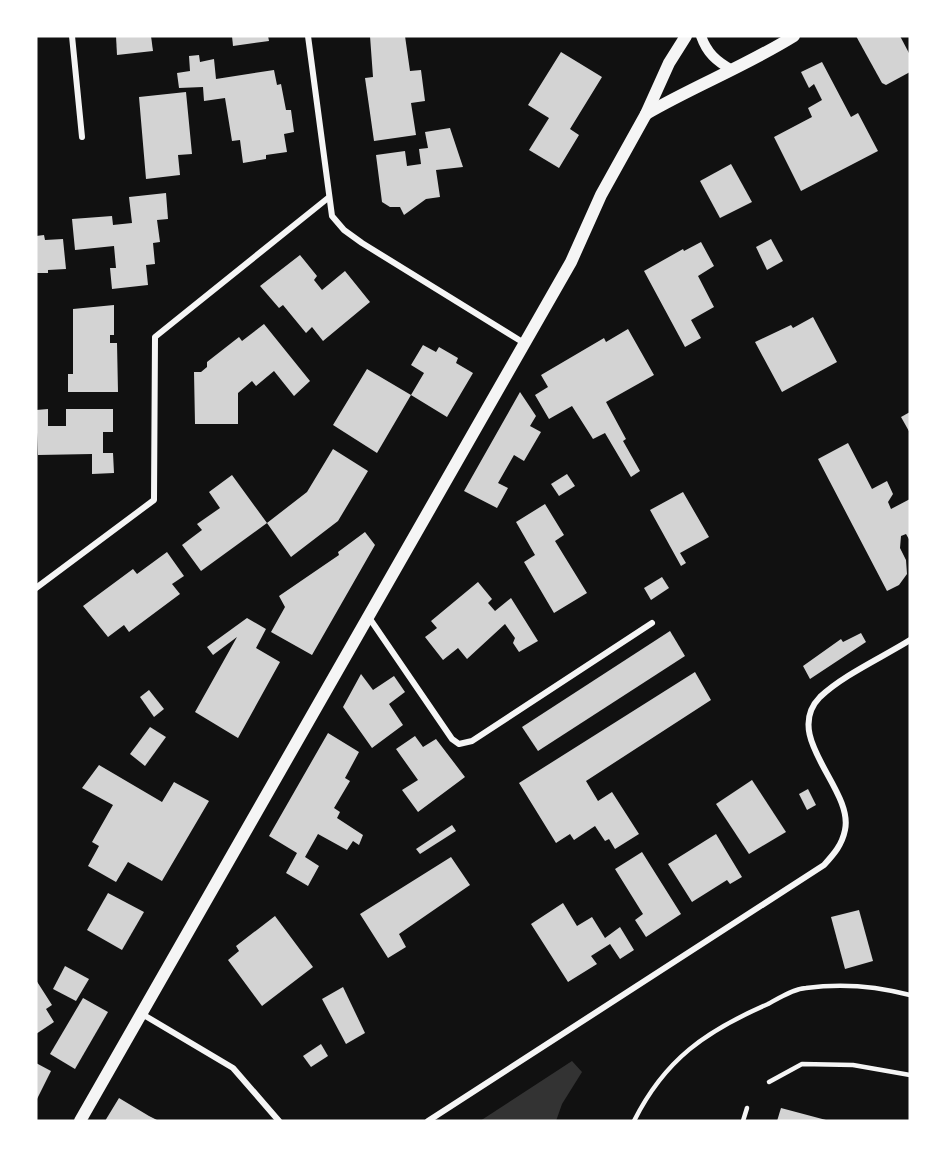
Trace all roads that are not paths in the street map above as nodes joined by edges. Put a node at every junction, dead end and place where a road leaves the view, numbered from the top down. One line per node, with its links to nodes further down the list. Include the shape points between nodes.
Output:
1 (72, 36): 8 (street)
2 (308, 36): 9 (street)
3 (686, 36): 7 (main road)
4 (701, 36): 6 (street, via 706,49)
5 (794, 36): 6 (main road)
6 (732, 70): 7 (main road)
7 (646, 114): 10 (main road)
8 (82, 137)
9 (328, 198): 10 (street, via 332,216 344,231); 11 (street, via 155,337 154,500)
10 (525, 343): 12 (main road)
11 (36, 588)
12 (370, 619): 13 (street, via 459,744 471,741); 16 (main road)
13 (652, 623)
14 (910, 640): 22 (street, via 833,687 811,711 809,728 814,750 844,813 845,828 839,849 824,865)
15 (910, 995): 23 (lane, via 874,986 804,988 740,1016 687,1049 646,1096)
16 (141, 1014): 20 (main road); 21 (street, via 233,1068)
17 (910, 1075): 18 (lane, via 853,1065 802,1064)
18 (769, 1082)
19 (747, 1108): 24 (lane)
20 (80, 1121)
21 (279, 1121)
22 (428, 1121)
23 (634, 1121)
24 (743, 1121)

